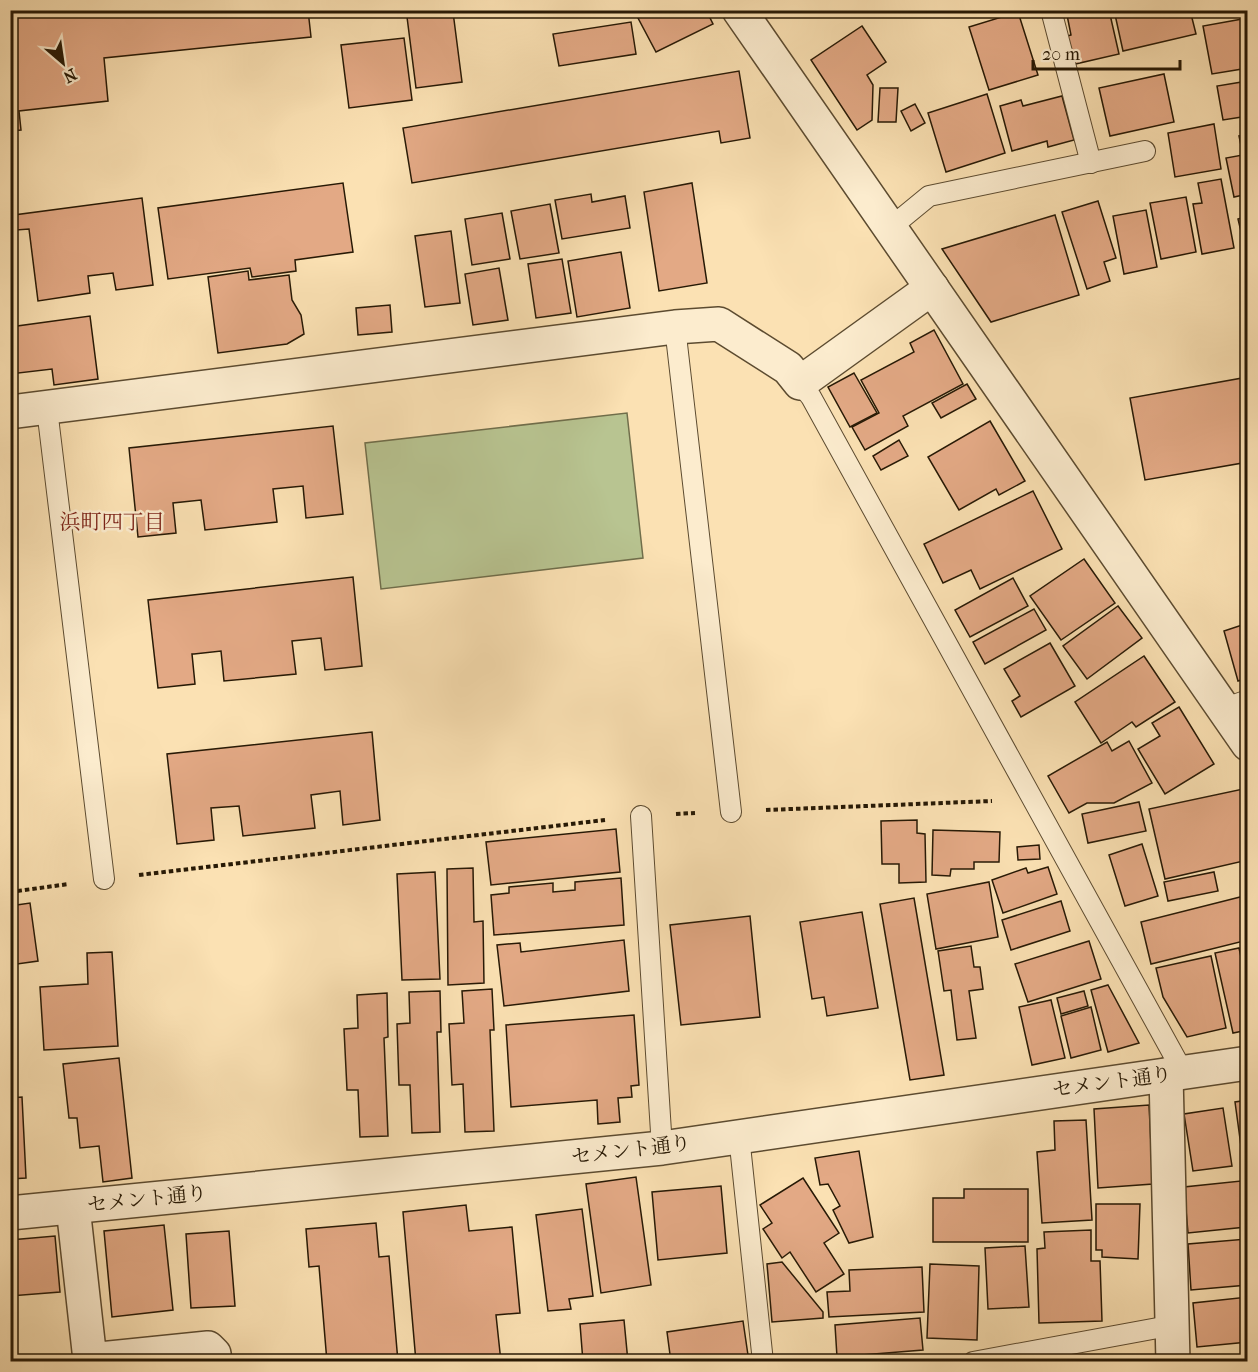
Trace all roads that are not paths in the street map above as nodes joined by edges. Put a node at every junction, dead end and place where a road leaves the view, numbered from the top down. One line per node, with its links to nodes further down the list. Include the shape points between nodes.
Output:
1 (740, 10): 5 (street)
2 (1050, 10): 4 (lane)
3 (1144, 152): 4 (lane)
4 (1091, 163): 5 (lane, via 929,196)
5 (890, 228): 6 (street)
6 (932, 288): 8 (street); 11 (street)
7 (675, 327): 8 (street, via 719,324 788,368); 9 (street); 13 (lane)
8 (800, 383): 17 (lane, via 1033,800)
9 (47, 409): 10 (street); 15 (lane)
10 (10, 412)
11 (1235, 704): 12 (street)
12 (1248, 744)
13 (732, 812)
14 (641, 816): 19 (lane)
15 (104, 879)
16 (1248, 1063): 17 (street, セメント通り)
17 (1174, 1073): 18 (street, セメント通り); 22 (street)
18 (739, 1136): 19 (street, セメント通り); 24 (lane)
19 (662, 1148): 20 (street, セメント通り)
20 (72, 1207): 21 (street, セメント通り); 23 (street, via 90,1360 208,1348)
21 (10, 1213)
22 (1174, 1325): 25 (lane); 26 (street)
23 (215, 1362)
24 (763, 1362)
25 (973, 1362)
26 (1173, 1362)

